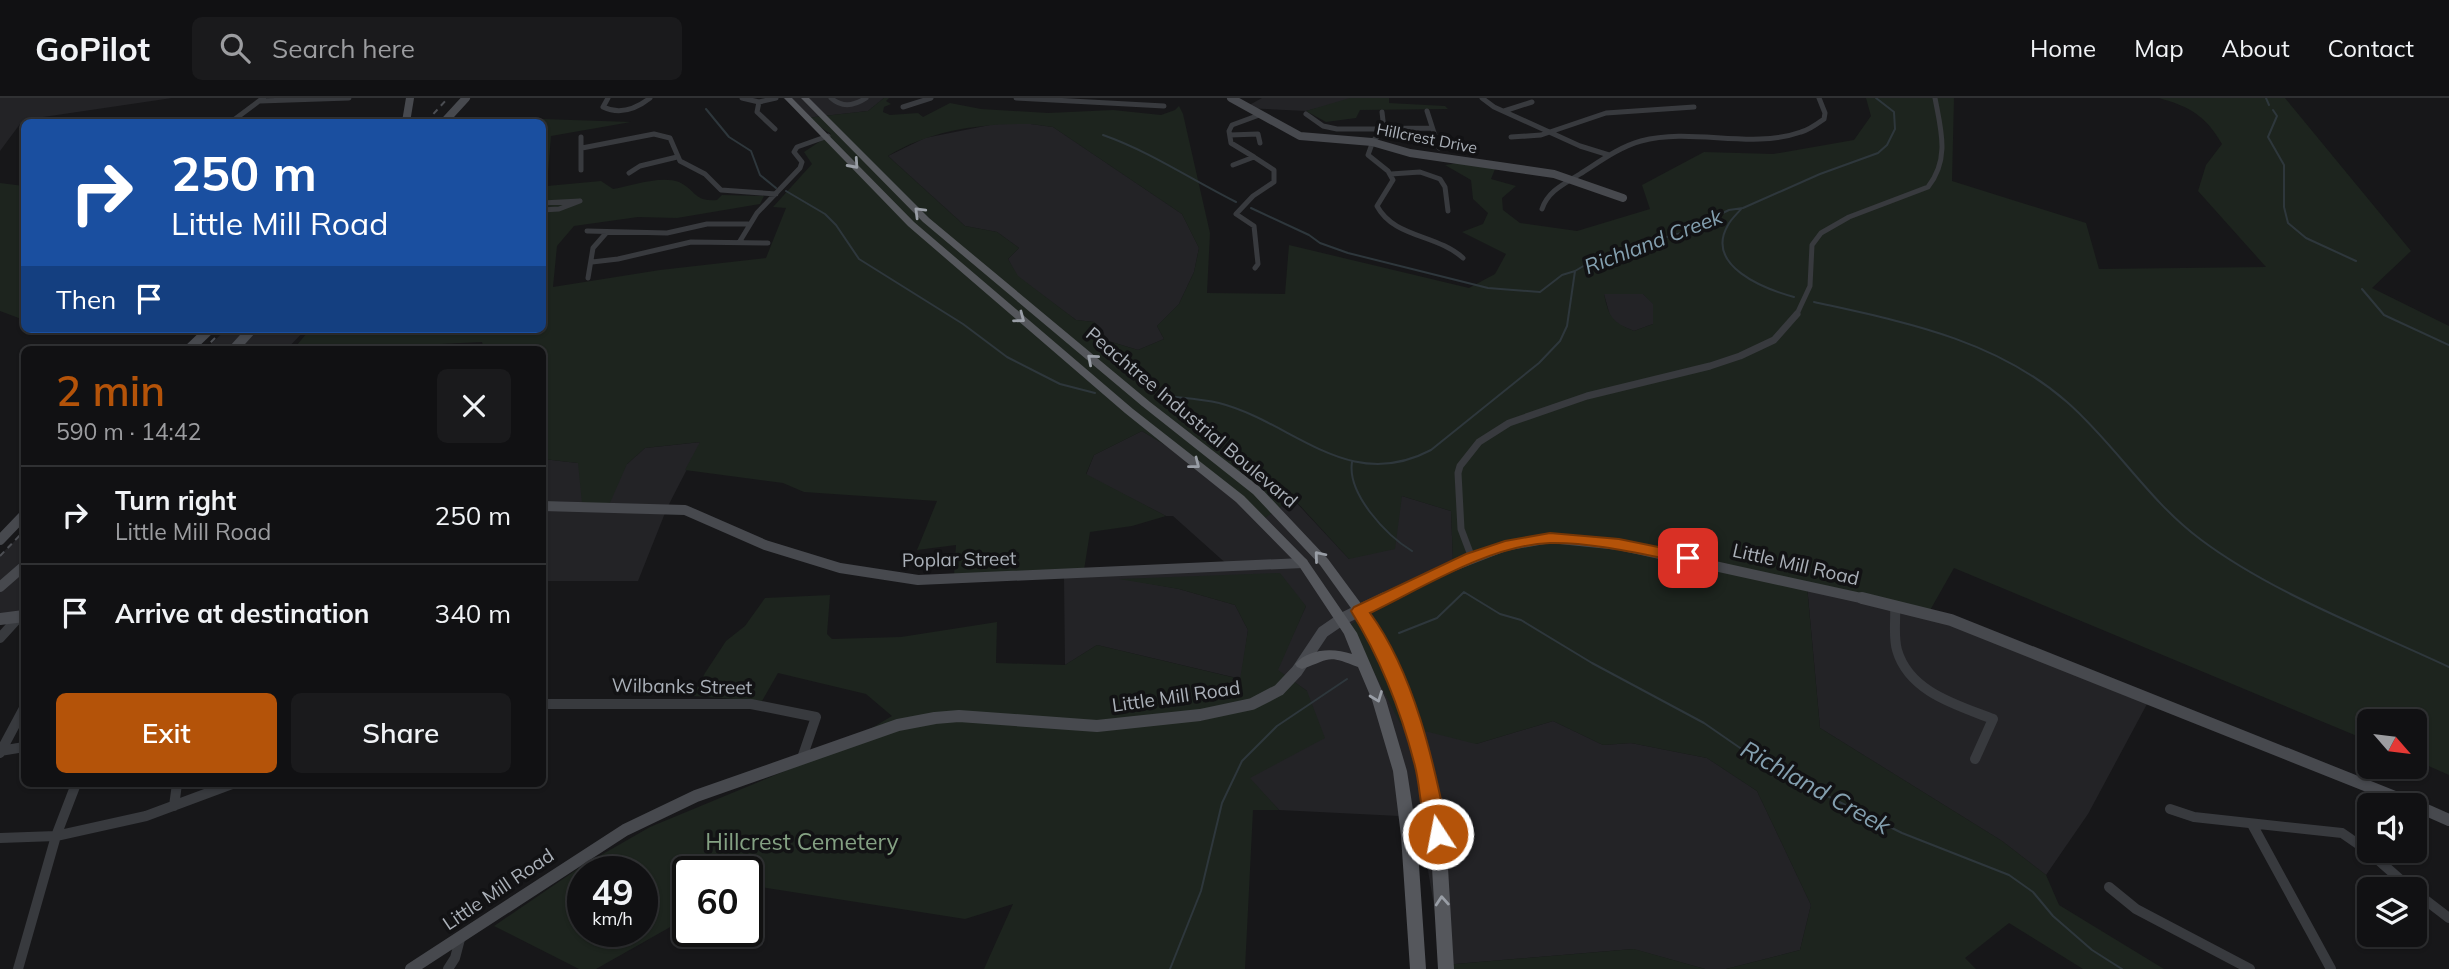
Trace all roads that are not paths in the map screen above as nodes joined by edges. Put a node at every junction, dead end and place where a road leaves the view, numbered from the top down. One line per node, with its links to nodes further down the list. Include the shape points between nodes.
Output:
1 (349, 98): 18 (street)
2 (410, 98): 32 (street)
3 (466, 98): 33 (street)
4 (608, 98): 5 (street, via 603,107 611,110 636,108)
5 (650, 98)
6 (742, 98): 21 (street)
7 (776, 98): 19 (street)
8 (788, 98): 39 (main road, Peachtree Industrial Boulevard)
9 (805, 98): 73 (main road, Peachtree Industrial Boulevard, one-way to 9, via 926,220)
10 (831, 98): 20 (street, via 848,106)
11 (854, 98): 20 (street)
12 (931, 98): 24 (street)
13 (1016, 98): 23 (street)
14 (1231, 98): 29 (street, Hillcrest Drive)
15 (1482, 98): 27 (street)
16 (1819, 98): 46 (street, via 1824,119 1803,132 1766,137 1664,136)
17 (1935, 98): 78 (street, via 1943,141 1940,170 1934,180 1928,187 1823,231 1813,242 1808,293 1778,336 1706,369 1540,411 1483,438 1459,468 1458,530)
18 (262, 99): 31 (street)
19 (768, 99): 21 (street)
20 (865, 99)
21 (759, 102): 35 (street, via 757,112)
22 (1532, 102): 27 (street)
23 (1164, 106)
24 (903, 107)
25 (1694, 107): 37 (street, via 1606,113)
26 (1427, 111): 34 (street)
27 (1504, 111): 37 (street)
28 (1382, 112): 36 (street)
29 (1262, 114): 38 (street, via 1238,121); 42 (street, Hillcrest Drive, via 1300,136)
30 (1306, 114): 36 (street, via 1337,129)
31 (237, 119)
32 (406, 119)
33 (447, 119)
34 (1432, 128): 36 (street); 45 (street)
35 (775, 129)
36 (1384, 129): 42 (street)
37 (1550, 132): 41 (street); 46 (street)
38 (1230, 135): 43 (street, via 1258,134); 48 (street, via 1231,144)
39 (828, 136): 54 (street, via 797,147 794,152 802,162 800,168); 74 (main road, Peachtree Industrial Boulevard, one-way to 74, via 911,224)
40 (581, 137): 44 (street)
41 (1511, 137)
42 (1372, 142): 52 (street, via 1366,153 1369,159); 53 (street, Hillcrest Drive, via 1410,153)
43 (1260, 143)
44 (582, 148): 47 (street, via 660,134 670,138); 50 (street)
45 (1439, 148)
46 (1609, 155): 53 (street)
47 (677, 157): 51 (street); 54 (street, via 721,190)
48 (1254, 157): 49 (street); 67 (street, via 1271,166 1275,177 1236,214 1254,226)
49 (1233, 165)
50 (581, 170)
51 (629, 173)
52 (1391, 174): 59 (street, via 1418,172 1441,179); 65 (street, via 1393,180 1377,206 1379,215 1399,228 1443,241)
53 (1573, 180): 55 (street, Hillcrest Drive); 57 (street, via 1546,196)
54 (776, 194): 60 (street)
55 (1623, 198)
56 (546, 203): 58 (street, via 580,201)
57 (1542, 209)
58 (546, 210)
59 (1448, 211)
60 (748, 224): 62 (street, via 707,224 667,233); 63 (street)
61 (586, 231): 62 (street)
62 (607, 232): 66 (street, via 593,248)
63 (740, 241): 64 (street); 66 (street, via 691,242)
64 (768, 243)
65 (1463, 258)
66 (592, 262): 68 (street)
67 (1255, 268)
68 (588, 278)
69 (206, 333): 71 (street)
70 (248, 333): 72 (street)
71 (192, 346)
72 (237, 346)
73 (1125, 387): 74 (main road); 83 (main road, Peachtree Industrial Boulevard, one-way to 73, via 1324,562 1257,491)
74 (1108, 393): 79 (main road, Peachtree Industrial Boulevard, one-way to 79, via 1240,499)
75 (546, 506): 79 (street, Poplar Street, via 685,510 765,545 889,577 1082,575)
76 (21, 518): 77 (street)
77 (0, 540)
78 (1472, 558): 82 (street, Little Mill Road, via 1550,538 1581,540 1681,556); 83 (street, Little Mill Road)
79 (1303, 563): 87 (main road, Peachtree Industrial Boulevard)
80 (21, 569): 81 (street)
81 (0, 587)
82 (1895, 606): 96 (street, via 1897,652 1906,671 1942,697 1993,719); 100 (street, Little Mill Road, via 1951,620)
83 (1360, 611): 87 (street, Little Mill Road); 117 (main road, Peachtree Industrial Boulevard, one-way to 83, via 1438,834 1425,768 1403,696)
84 (21, 616): 86 (street)
85 (21, 617): 88 (street)
86 (0, 619)
87 (1342, 619): 89 (main road, Peachtree Industrial Boulevard); 90 (street, Little Mill Road, via 1323,632)
88 (0, 638)
89 (1363, 663): 90 (main road, via 1339,653 1319,654); 116 (main road, Peachtree Industrial Boulevard, one-way to 116, via 1400,771)
90 (1302, 664): 95 (street, Little Mill Road, via 1279,690 1252,704 1222,711 1097,726 935,718 898,725)
91 (546, 704): 95 (street, Wilbanks Street, via 751,704 816,717)
92 (21, 713): 94 (street)
93 (21, 748): 94 (street)
94 (0, 751)
95 (802, 758): 112 (street, Little Mill Road, via 696,796 625,830)
96 (1975, 759)
97 (75, 787): 106 (street)
98 (177, 787): 101 (street)
99 (224, 787): 101 (street)
100 (2385, 793)
101 (174, 806): 106 (street)
102 (2170, 809): 105 (street)
103 (2427, 810): 104 (street, Little Mill Road)
104 (2449, 820)
105 (2253, 826): 108 (street, via 2342,834); 119 (street)
106 (56, 836): 107 (street); 113 (street)
107 (0, 838)
108 (2397, 877)
109 (2109, 887): 118 (street, via 2136,909)
110 (2427, 902): 111 (street)
111 (2449, 918)
112 (460, 939): 114 (street, Little Mill Road); 115 (street)
113 (18, 969)
114 (411, 969)
115 (447, 969)
116 (1418, 969)
117 (1446, 969)
118 (2250, 969)
119 (2331, 969)

